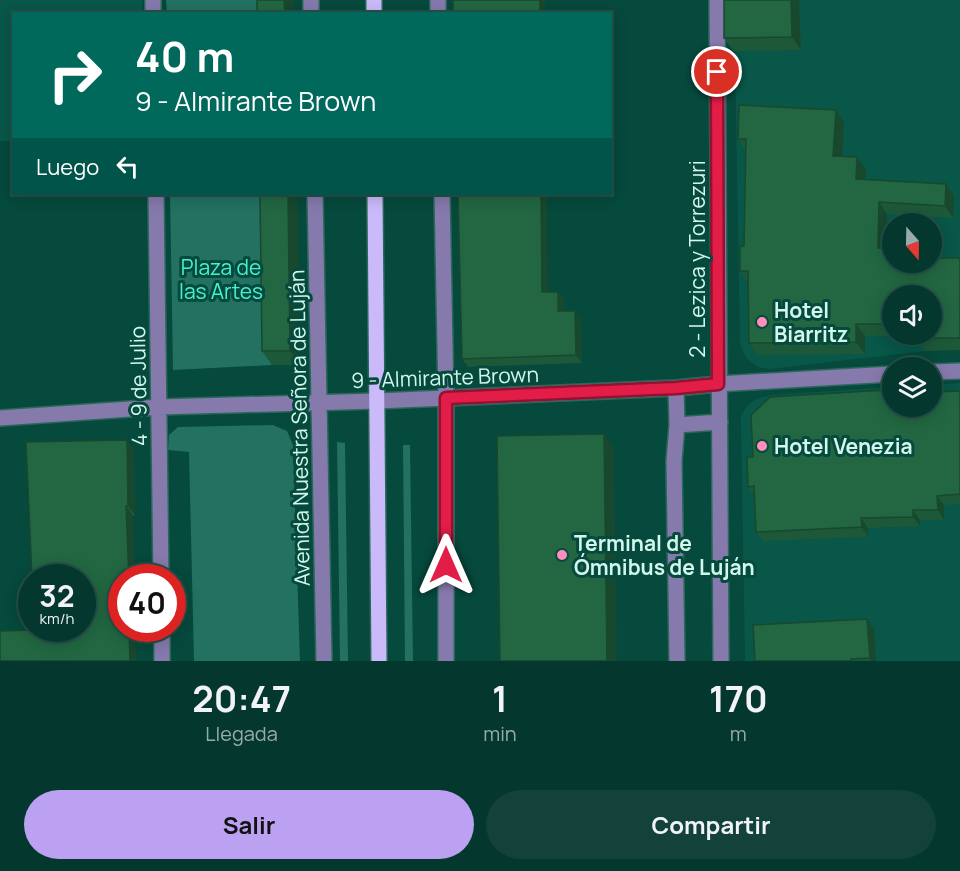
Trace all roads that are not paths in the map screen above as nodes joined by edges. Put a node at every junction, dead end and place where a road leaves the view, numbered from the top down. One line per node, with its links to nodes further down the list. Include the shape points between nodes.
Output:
1 (717, 0): 9 (street, 2 - Lezica y Torrezuri)
2 (156, 195): 14 (street, 4 - 9 de Julio)
3 (315, 195): 13 (street, Avenida Nuestra Señora de Luján)
4 (375, 195): 12 (main road)
5 (442, 195): 11 (street)
6 (960, 371): 7 (street)
7 (942, 372)
8 (882, 375): 9 (street, 9 - Almirante Brown)
9 (718, 384): 10 (street, 9 - Almirante Brown); 16 (street, 2 - Lezica y Torrezuri)
10 (676, 388): 11 (street, 9 - Almirante Brown); 17 (street)
11 (446, 398): 12 (street, 9 - Almirante Brown); 23 (street)
12 (377, 401): 13 (street, 9 - Almirante Brown); 22 (main road)
13 (319, 403): 14 (street, 9 - Almirante Brown); 21 (street, Avenida Nuestra Señora de Luján)
14 (159, 407): 15 (street, 9 - Almirante Brown); 18 (street, 4 - 9 de Julio)
15 (0, 418)
16 (720, 422): 17 (street); 25 (street, 2 - Lezica y Torrezuri)
17 (677, 425): 24 (street)
18 (161, 564)
19 (162, 642): 20 (street)
20 (162, 661)
21 (324, 661)
22 (379, 661)
23 (446, 661)
24 (677, 661)
25 (721, 661)

